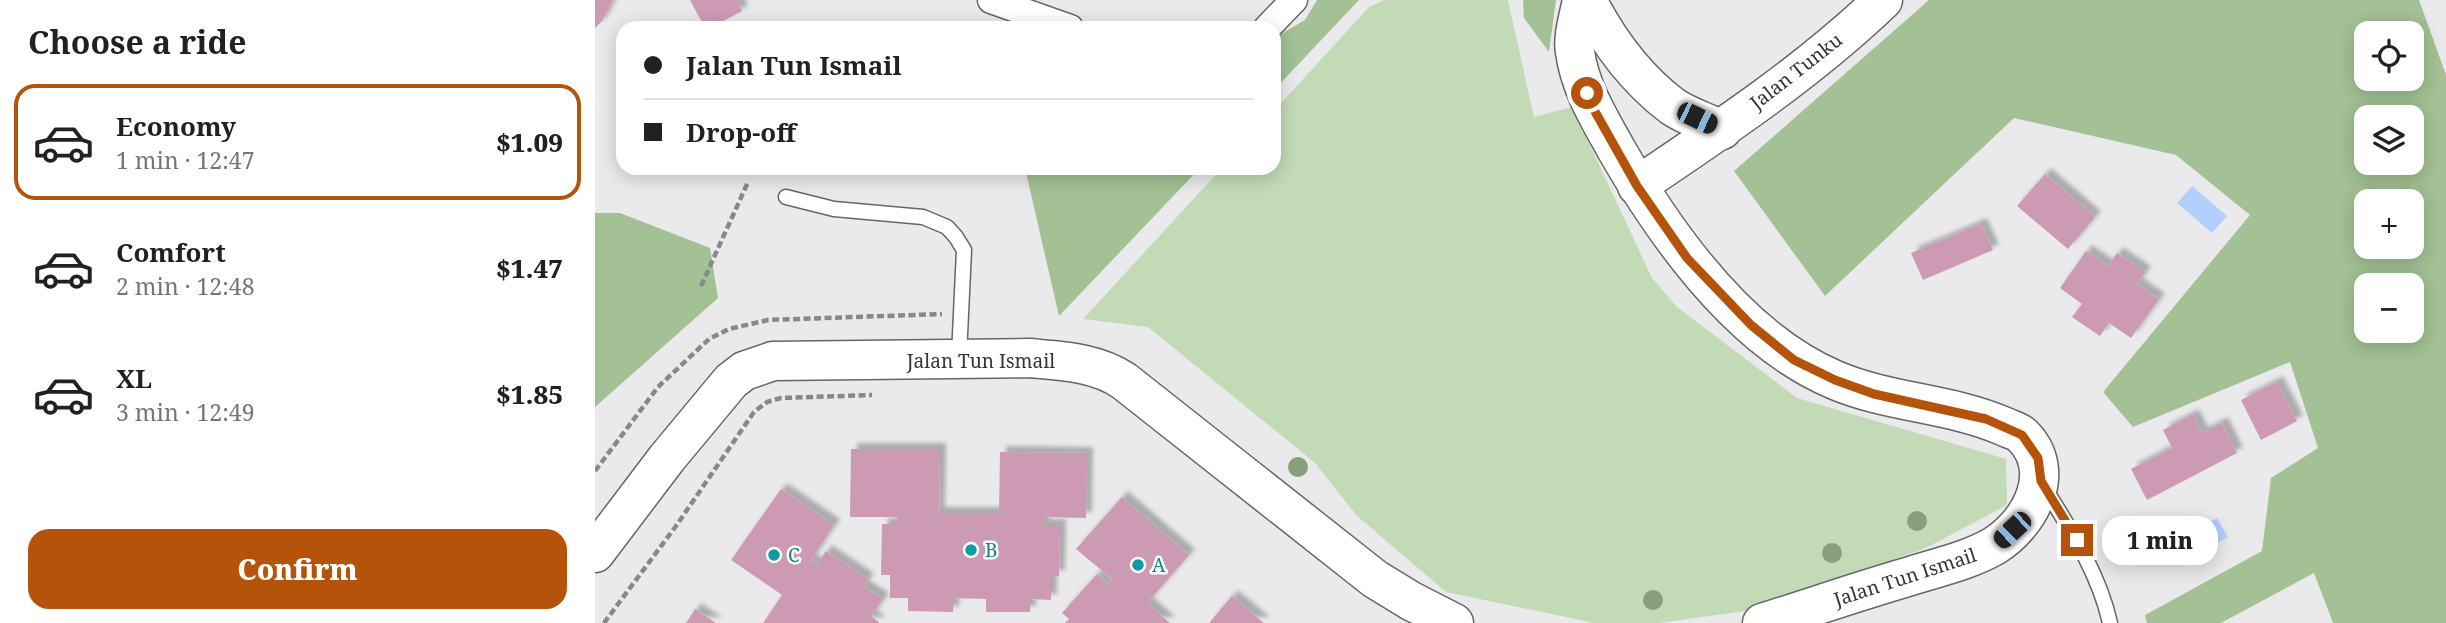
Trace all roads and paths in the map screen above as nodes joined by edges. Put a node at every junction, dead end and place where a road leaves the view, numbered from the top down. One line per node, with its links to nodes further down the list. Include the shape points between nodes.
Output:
1 (991, 0): 5 (street)
2 (1294, 0): 6 (street)
3 (1585, 0): 7 (street, via 1606,37 1639,76 1674,107); 9 (street, via 1574,49 1580,78)
4 (1883, 0): 7 (street, Jalan Tunku)
5 (1050, 21)
6 (1274, 21)
7 (1721, 130): 9 (street, Jalan Tunku)
8 (748, 182): 11 (path)
9 (1637, 186): 15 (street, via 1687,258 1751,325 1794,360 1874,394 1986,419 2022,435 2038,458)
10 (786, 197): 12 (lane, via 834,209 923,218 947,227 964,250)
11 (701, 286)
12 (958, 360): 14 (street, Jalan Tun Ismail, via 773,361 759,365 731,381); 19 (street, Jalan Tun Ismail, via 1062,361 1115,375 1375,579)
13 (879, 395): 18 (path, via 782,398 754,412)
14 (667, 458): 16 (street); 17 (street, Jalan Tun Ismail)
15 (2041, 481): 20 (street, Jalan Tun Ismail, via 2028,515 1987,549); 21 (lane, via 2077,540)
16 (595, 505)
17 (595, 553)
18 (604, 623)
19 (1454, 623)
20 (1762, 623)
21 (2110, 623)

